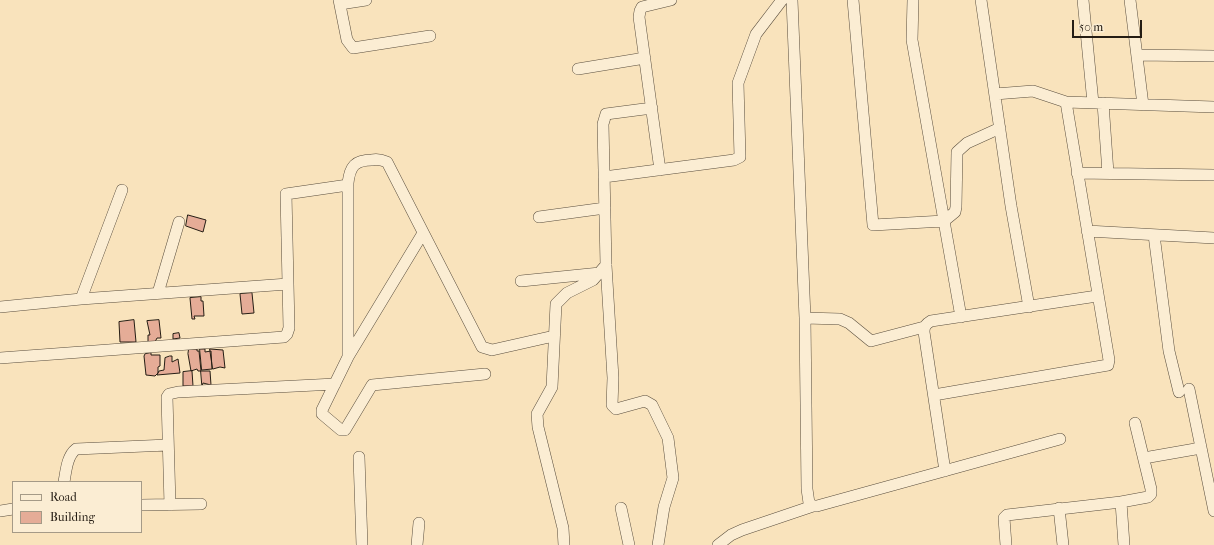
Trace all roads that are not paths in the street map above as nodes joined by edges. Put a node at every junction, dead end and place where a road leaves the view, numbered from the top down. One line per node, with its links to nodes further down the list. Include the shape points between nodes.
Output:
1 (366, 0): 10 (street)
2 (671, 0): 14 (street, via 648,4 640,11)
3 (782, 0): 23 (street, via 756,34 738,83 740,157)
4 (792, 0): 47 (street)
5 (853, 0): 32 (street, via 873,225)
6 (913, 0): 32 (street, via 912,40)
7 (981, 0): 16 (street)
8 (1083, 0): 18 (street)
9 (1130, 0): 12 (street)
10 (339, 2): 11 (street, via 348,40 353,48)
11 (430, 36)
12 (1138, 55): 13 (street); 19 (street)
13 (1214, 56)
14 (645, 58): 15 (street); 20 (street)
15 (578, 69)
16 (996, 94): 17 (street, via 1038,91); 22 (street)
17 (1066, 102): 18 (street); 24 (street)
18 (1098, 103): 19 (street); 25 (street)
19 (1143, 105): 21 (street)
20 (652, 108): 23 (street); 27 (street, via 606,114 603,124)
21 (1214, 108)
22 (1000, 128): 32 (street, via 967,143 957,152 956,207); 44 (street)
23 (660, 170): 27 (street)
24 (1077, 172): 25 (street); 34 (street)
25 (1108, 173): 26 (street)
26 (1214, 175)
27 (604, 177): 30 (street)
28 (348, 185): 35 (street, via 354,165 358,161 378,159 387,162); 40 (street, via 286,194); 50 (street)
29 (122, 190): 43 (street)
30 (605, 208): 31 (street); 38 (street)
31 (539, 217)
32 (944, 221): 46 (street)
33 (179, 222): 41 (street)
34 (1087, 231): 36 (street); 42 (street)
35 (423, 233): 49 (street, via 482,347 492,350); 50 (street)
36 (1154, 235): 37 (street); 58 (street, via 1169,352 1184,390)
37 (1214, 238)
38 (603, 269): 39 (street); 49 (street, via 593,280 564,295 556,304); 78 (street, via 613,378 612,405 616,409 645,400 652,405 668,438 673,478 664,507)
39 (521, 281)
40 (288, 284): 41 (street); 51 (street, via 289,328 284,337)
41 (158, 294): 43 (street)
42 (1097, 296): 44 (street); 54 (street, via 1108,365)
43 (81, 299): 45 (street)
44 (1029, 307): 46 (street)
45 (0, 308)
46 (961, 317): 48 (street, via 931,321)
47 (805, 318): 48 (street, via 840,319 849,323 867,339 874,341); 67 (street, via 807,488 809,503)
48 (924, 327): 54 (street)
49 (554, 336): 76 (street, via 552,387 539,409 536,420 563,528)
50 (348, 357): 53 (street)
51 (0, 358)
52 (485, 374): 53 (street, via 372,385 343,431 322,412)
53 (335, 384): 57 (street, via 173,392 167,397)
54 (934, 395): 61 (street)
55 (1135, 424): 60 (street)
56 (1060, 439): 61 (street)
57 (168, 445): 62 (street, via 76,449 69,458); 66 (street)
58 (1201, 448): 60 (street); 72 (street)
59 (359, 457): 74 (street)
60 (1144, 458): 63 (street, via 1151,494 1144,499)
61 (945, 471): 67 (street)
62 (64, 481)
63 (1120, 502): 69 (street); 82 (street)
64 (201, 504): 66 (street)
65 (142, 505): 66 (street)
66 (170, 505)
67 (813, 506): 79 (street, via 742,530)
68 (621, 508): 77 (street)
69 (1059, 508): 80 (street, via 1007,515 1004,518); 81 (street)
70 (12, 510): 71 (street)
71 (0, 511)
72 (1214, 511)
73 (419, 523): 75 (street)
74 (362, 545)
75 (417, 545)
76 (564, 545)
77 (629, 545)
78 (658, 545)
79 (718, 545)
80 (1006, 545)
81 (1063, 545)
82 (1124, 545)

